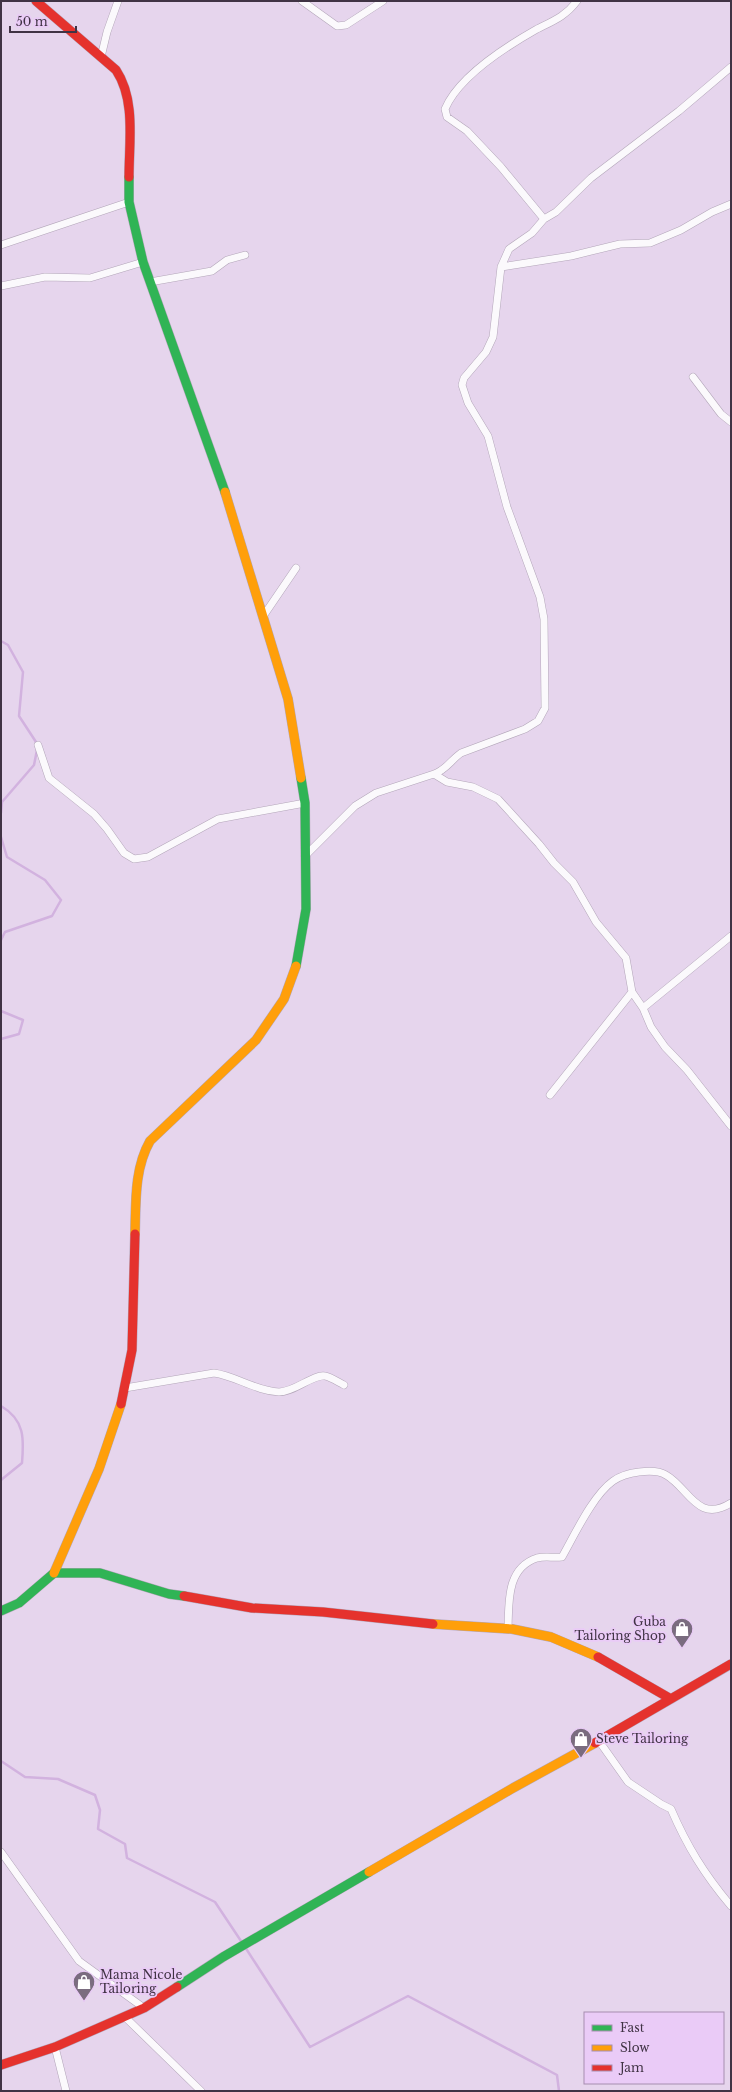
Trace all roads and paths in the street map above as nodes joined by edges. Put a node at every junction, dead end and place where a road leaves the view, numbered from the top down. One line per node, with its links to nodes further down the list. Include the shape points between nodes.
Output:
1 (36, 1): 6 (street)
2 (118, 1): 6 (street)
3 (383, 1): 5 (street, via 346,25 337,26)
4 (577, 1): 10 (street, via 556,21 515,42 477,71 459,88 445,109 447,117 468,131)
5 (303, 2)
6 (101, 57): 8 (street, via 116,70 124,82 129,100)
7 (731, 67): 10 (street, via 619,155 556,212)
8 (129, 202): 11 (street); 13 (street)
9 (731, 204): 14 (street, via 650,243 620,244 571,256)
10 (544, 219): 14 (street, via 509,249)
11 (1, 244)
12 (245, 255): 15 (street, via 227,260 212,271)
13 (143, 262): 15 (street); 16 (street, via 90,278 45,277)
14 (501, 267): 22 (street, via 493,337 486,352 464,378 462,386 468,403 488,436 507,507 540,598 544,619 545,708 538,721 525,729 473,747 453,758 443,771)
15 (150, 282): 20 (street, via 233,514)
16 (1, 286)
17 (693, 377): 18 (street, via 721,414)
18 (731, 422)
19 (296, 568): 20 (street)
20 (264, 615): 23 (street, via 288,698)
21 (38, 745): 23 (street, via 49,778 94,814 124,853 134,859 148,857 218,819)
22 (434, 774): 24 (street, via 376,792 355,806); 26 (street, via 447,782 473,787 498,799 504,805 554,864 573,882 596,922 626,958)
23 (305, 803): 24 (street)
24 (304, 856): 31 (street, via 306,909 300,952 284,999 256,1040 156,1134 142,1155 138,1173 134,1328)
25 (731, 936): 27 (street)
26 (632, 992): 27 (street); 28 (street)
27 (643, 1008): 29 (street, via 650,1027)
28 (550, 1094)
29 (731, 1126)
30 (344, 1385): 31 (street, via 321,1376 292,1390 279,1392 214,1373)
31 (126, 1388): 33 (street, via 113,1436)
32 (731, 1503): 35 (street, via 718,1509 707,1509 689,1498 665,1474 654,1471 631,1473 612,1482 589,1510 562,1557 538,1558 521,1568 510,1587)
33 (54, 1573): 34 (street, via 19,1603); 35 (street, via 100,1573 169,1594 252,1608)
34 (1, 1611)
35 (508, 1629): 37 (street, via 565,1642 601,1658)
36 (731, 1664): 37 (street)
37 (671, 1699): 38 (street)
38 (599, 1741): 40 (street, via 628,1782 671,1809 686,1844 708,1878); 42 (street, via 513,1788 223,1957)
39 (1, 1852): 41 (street, via 79,1961)
40 (731, 1906)
41 (133, 2000): 42 (street); 43 (street)
42 (144, 2008): 43 (street)
43 (135, 2013): 44 (street)
44 (125, 2017): 45 (street); 48 (street)
45 (55, 2047): 46 (street); 47 (street)
46 (1, 2065)
47 (66, 2091)
48 (201, 2091)

